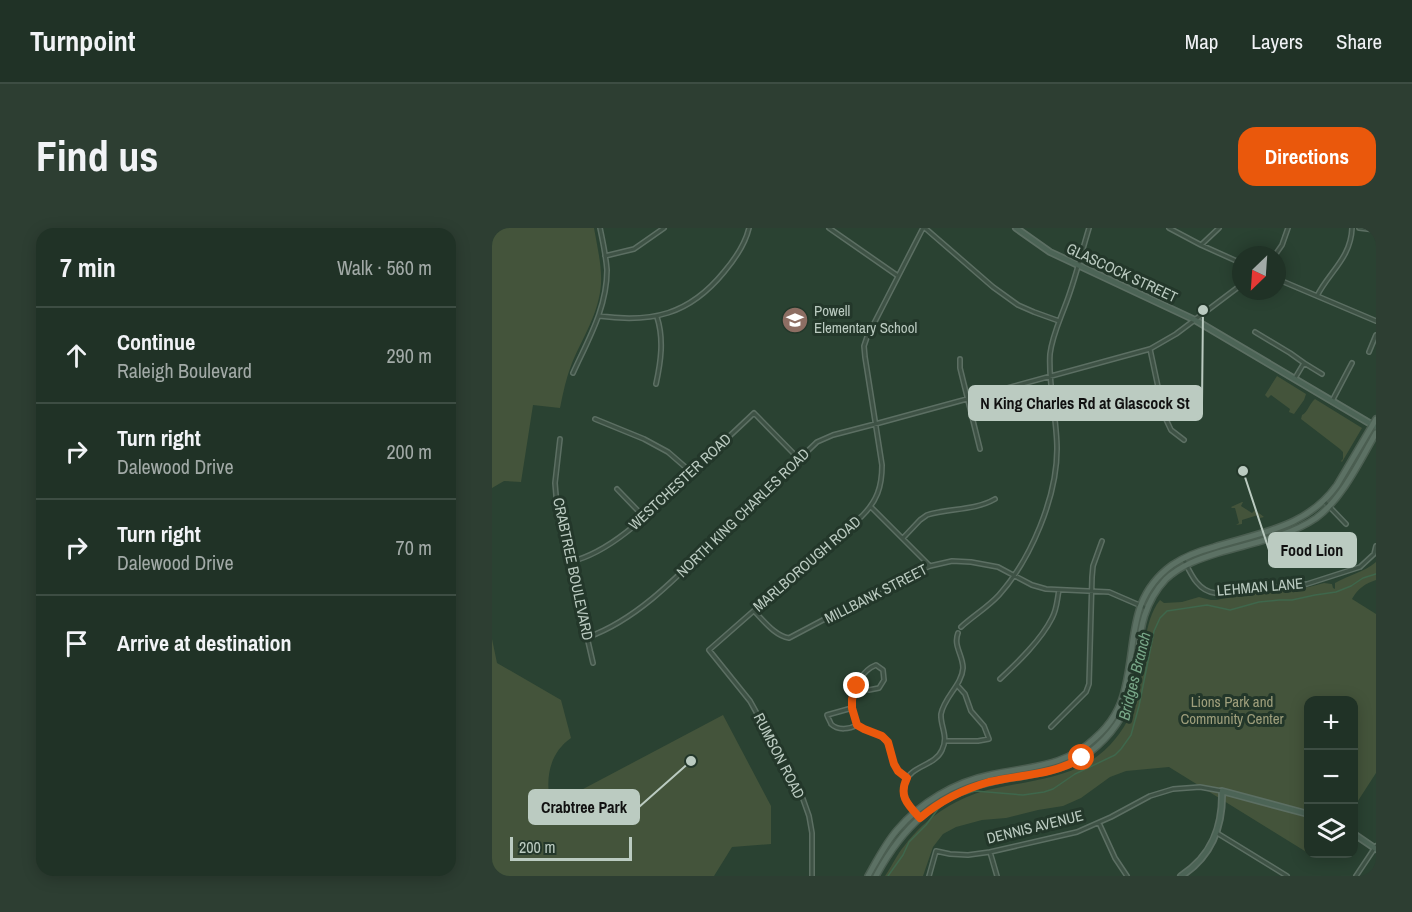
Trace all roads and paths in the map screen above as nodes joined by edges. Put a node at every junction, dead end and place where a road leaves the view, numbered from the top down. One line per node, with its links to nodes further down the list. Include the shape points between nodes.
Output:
1 (600, 228): 16 (street)
2 (664, 228): 16 (street, via 634,249)
3 (749, 228): 24 (street, via 742,247 712,287 687,305)
4 (829, 228): 19 (street)
5 (924, 228): 19 (street, MARLBOROUGH ROAD); 26 (street, via 993,287 1018,304)
6 (1016, 228): 18 (street, GLASCOCK STREET)
7 (1089, 228): 18 (street)
8 (1169, 228): 14 (street)
9 (1219, 228): 14 (street)
10 (1288, 228): 15 (street)
11 (1352, 228): 22 (street, via 1343,258)
12 (1359, 228): 13 (street)
13 (1376, 230)
14 (1202, 245): 17 (street)
15 (1282, 246)
16 (605, 256): 23 (street, via 606,287)
17 (1232, 259)
18 (1078, 266): 25 (street, GLASCOCK STREET); 26 (street)
19 (898, 276): 43 (street, MARLBOROUGH ROAD, via 864,346)
20 (1286, 283): 22 (street)
21 (1232, 292): 25 (street, NORTH KING CHARLES ROAD)
22 (1317, 296): 27 (street)
23 (599, 316): 24 (street); 35 (street)
24 (657, 316): 39 (street, via 662,340)
25 (1195, 320): 30 (street, NORTH KING CHARLES ROAD); 38 (street, GLASCOCK STREET)
26 (1059, 321): 37 (street, via 1050,355)
27 (1376, 321)
28 (1255, 332): 33 (street)
29 (1376, 335): 31 (street)
30 (1150, 349): 37 (street, NORTH KING CHARLES ROAD); 47 (street, via 1164,415 1171,430)
31 (1369, 352)
32 (960, 359): 40 (street)
33 (1304, 363): 36 (street); 38 (street)
34 (1352, 363): 41 (street)
35 (573, 373)
36 (1322, 374)
37 (1051, 377): 40 (street, NORTH KING CHARLES ROAD); 65 (street, via 1057,449 1054,480 1039,530)
38 (1295, 378): 41 (street, GLASCOCK STREET)
39 (656, 384)
40 (966, 399): 43 (street, NORTH KING CHARLES ROAD); 48 (street)
41 (1332, 401): 44 (street, GLASCOCK STREET)
42 (595, 419): 50 (street, via 668,452)
43 (876, 424): 49 (street, NORTH KING CHARLES ROAD, via 817,442); 55 (street, MARLBOROUGH ROAD, via 882,477)
44 (1375, 424): 53 (main road)
45 (1376, 433): 54 (main road)
46 (560, 439): 62 (street, CRABTREE BOULEVARD, via 555,494)
47 (1184, 440)
48 (980, 449)
49 (799, 459): 50 (street, WESTCHESTER ROAD, via 754,413); 73 (street, NORTH KING CHARLES ROAD, via 657,595 617,624)
50 (691, 472): 56 (street, WESTCHESTER ROAD)
51 (617, 489): 56 (street)
52 (994, 499): 58 (street, via 978,506 927,515)
53 (1324, 501): 54 (street); 61 (main road, via 1291,524)
54 (1329, 506): 57 (street); 63 (main road, via 1294,530)
55 (871, 507): 58 (street); 70 (street, MARLBOROUGH ROAD)
56 (644, 518): 62 (street, WESTCHESTER ROAD, via 598,551)
57 (1346, 524)
58 (903, 538): 64 (street)
59 (1102, 541): 67 (street, via 1093,566)
60 (1376, 546): 63 (street, LEHMAN LANE, via 1374,554 1360,567 1307,584 1211,592 1198,584)
61 (1183, 558): 63 (street, LEHMAN LANE); 68 (main road, via 1160,576)
62 (570, 562): 73 (street, CRABTREE BOULEVARD)
63 (1186, 565): 69 (main road, via 1165,580)
64 (930, 566): 65 (street, MILLBANK STREET, via 971,562 998,567); 70 (street, MILLBANK STREET, via 789,638 775,632)
65 (1013, 576): 66 (street, MILLBANK STREET, via 1032,585); 71 (street, via 998,597)
66 (1059, 590): 67 (street, MILLBANK STREET); 76 (street, via 1048,624 1021,659)
67 (1092, 590): 68 (street, MILLBANK STREET, via 1109,592); 81 (street, via 1089,684 1086,692)
68 (1140, 605): 69 (street, MILLBANK STREET); 85 (main road, via 1125,689 1117,710 1097,737 1059,762 969,781 944,792)
69 (1146, 608): 87 (main road, via 1132,692 1117,724 1102,742 1061,768 971,788 948,798)
70 (754, 610): 74 (street, MARLBOROUGH ROAD)
71 (961, 627)
72 (958, 633): 77 (street, via 963,669)
73 (588, 637): 75 (street, CRABTREE BOULEVARD)
74 (709, 650): 94 (street, RUMSON ROAD, via 750,701 803,799 812,833)
75 (593, 663)
76 (1000, 678)
77 (957, 685): 82 (street, via 941,715); 82 (street, via 989,739)
78 (857, 686): 78 (street, via 869,667 876,665 883,670 884,680 879,688); 79 (street)
79 (852, 708): 80 (street); 80 (street, via 827,715 835,727)
80 (857, 725): 83 (street, via 888,742 894,764)
81 (1051, 727)
82 (945, 741): 83 (street, via 940,755)
83 (907, 778): 85 (street, via 903,793)
84 (1222, 791): 86 (street, DENNIS AVENUE); 88 (street, DENNIS AVENUE, via 1200,787 1173,789 1150,796); 89 (street)
85 (915, 813): 87 (street); 95 (main road, via 888,842)
86 (1304, 813)
87 (920, 818): 96 (main road, via 902,835)
88 (1099, 823): 92 (street, DENNIS AVENUE, via 1077,832); 99 (street)
89 (1216, 833): 93 (street); 101 (street)
90 (1358, 837): 91 (street)
91 (1375, 847): 102 (street)
92 (990, 852): 97 (street, DENNIS AVENUE, via 968,855 936,850); 98 (street)
93 (1191, 873): 100 (street)
94 (812, 876)
95 (868, 876)
96 (876, 876)
97 (929, 876)
98 (998, 876)
99 (1127, 876)
100 (1181, 876)
101 (1287, 876)
102 (1356, 876)

